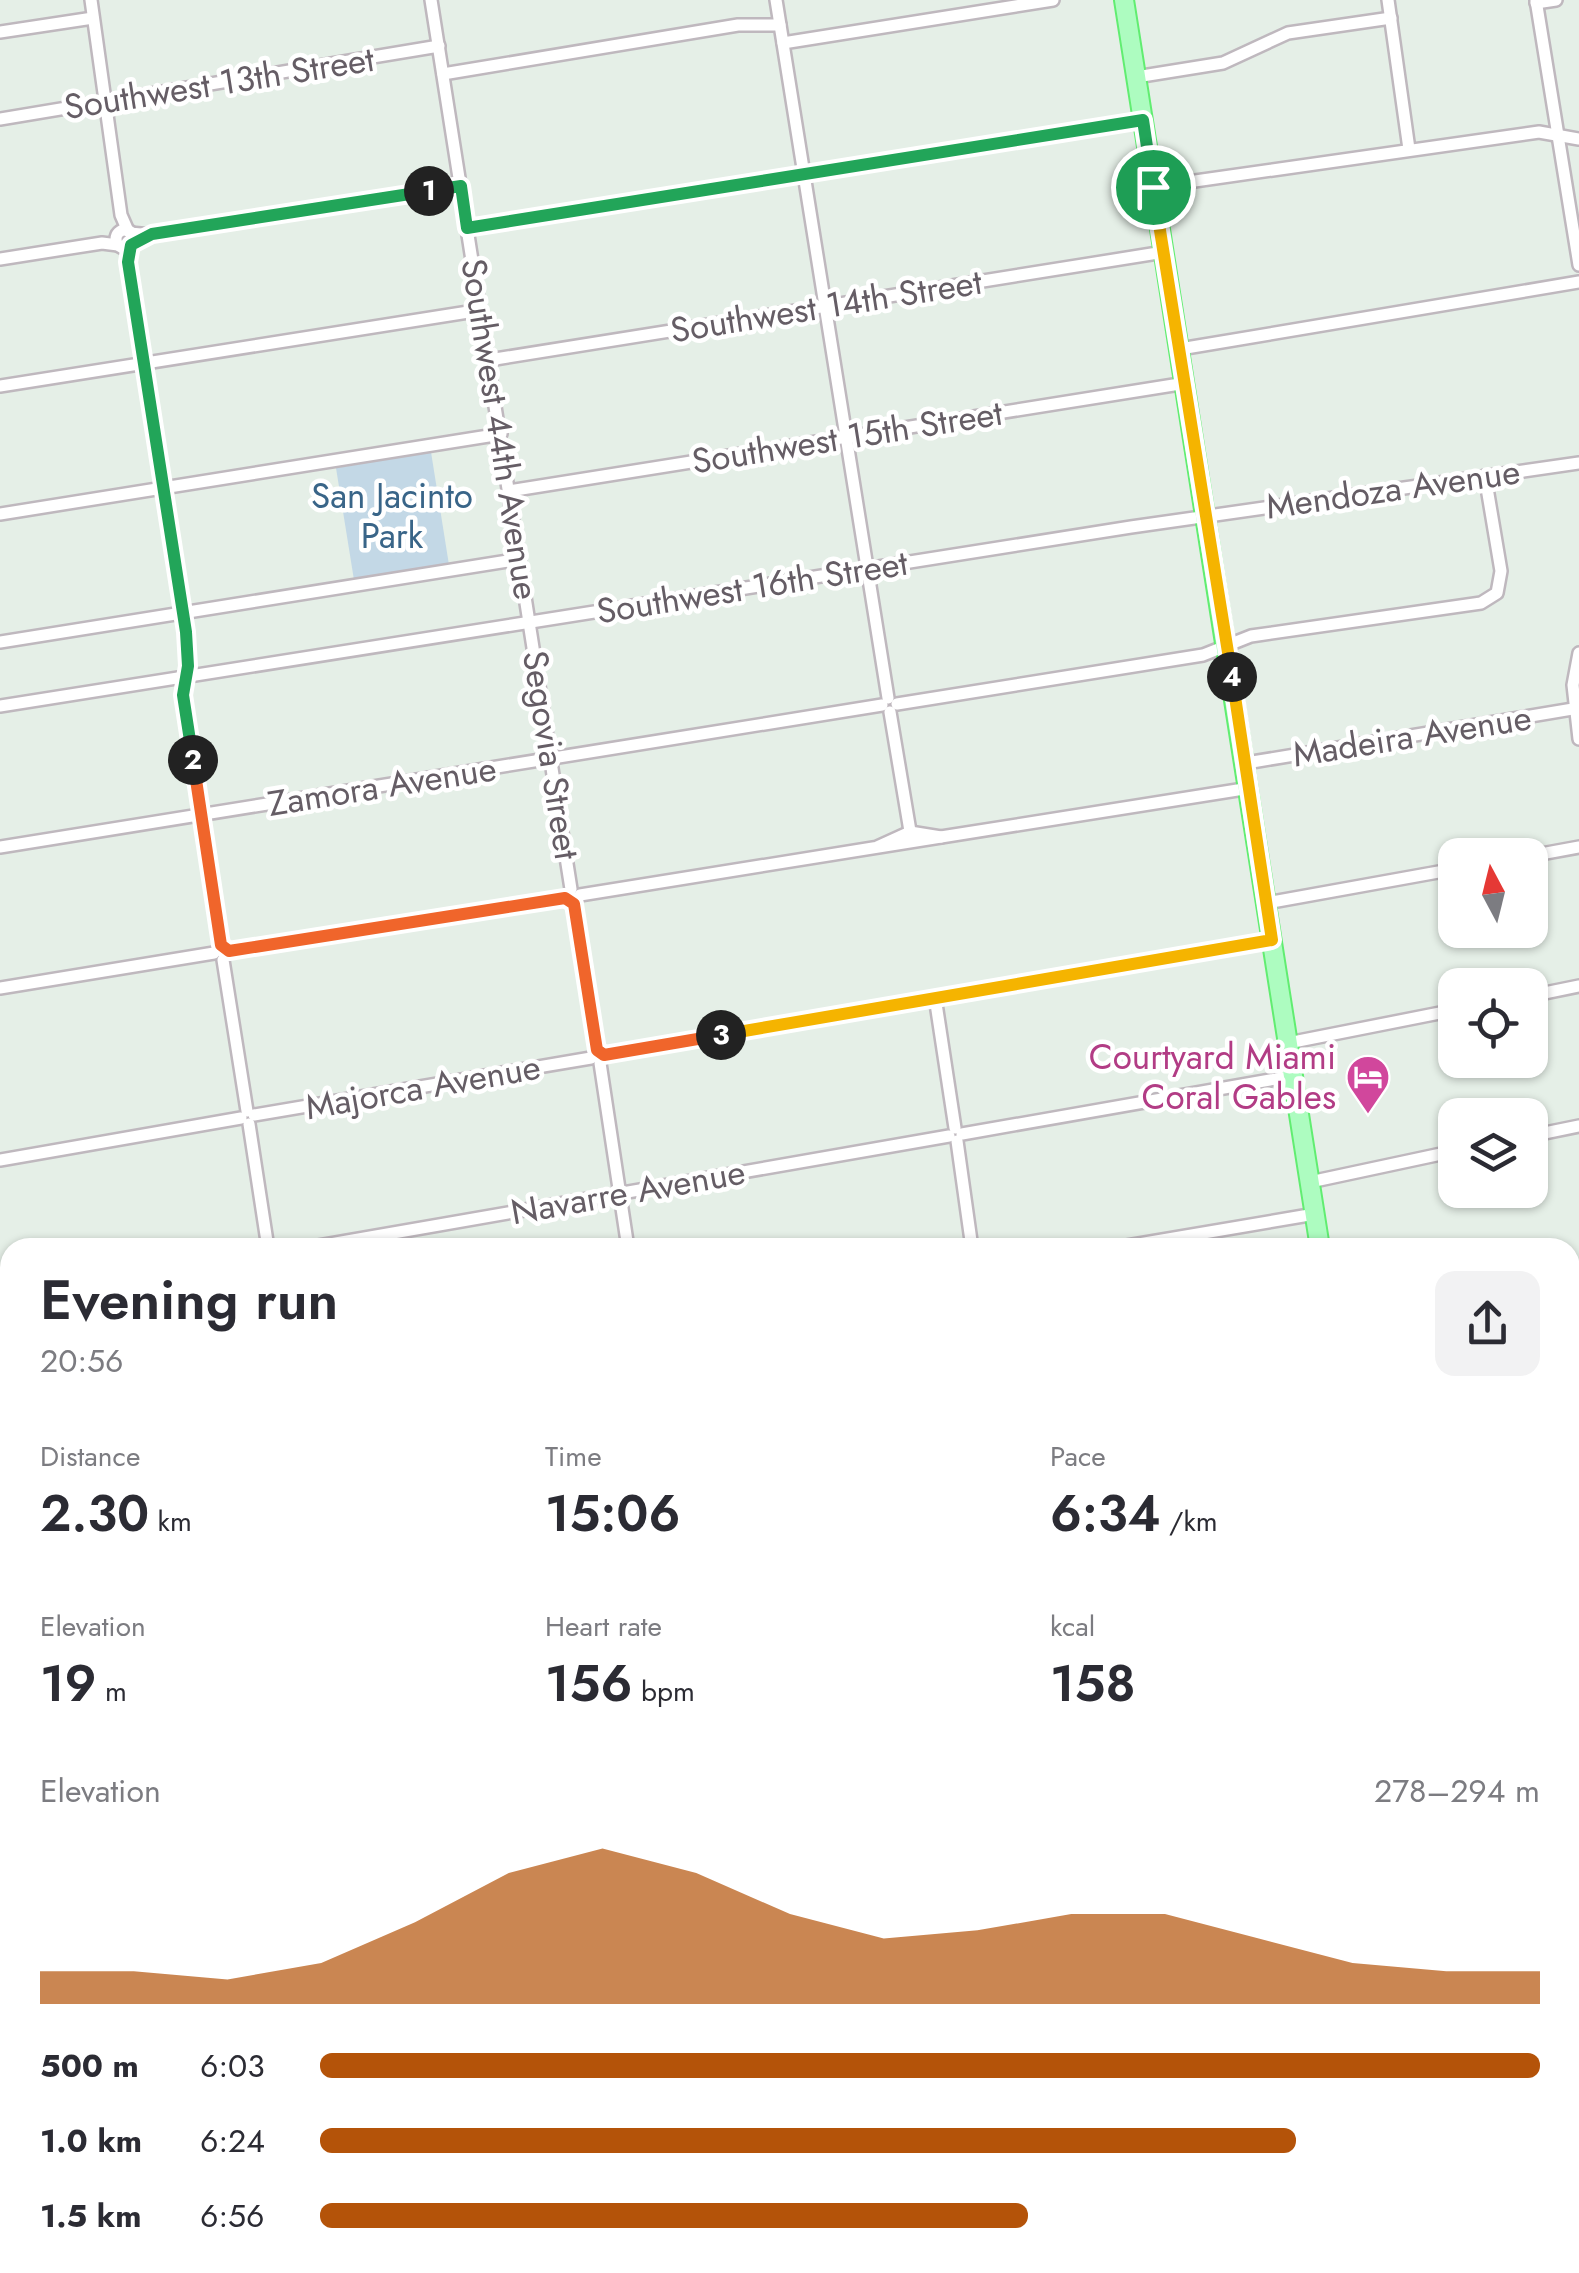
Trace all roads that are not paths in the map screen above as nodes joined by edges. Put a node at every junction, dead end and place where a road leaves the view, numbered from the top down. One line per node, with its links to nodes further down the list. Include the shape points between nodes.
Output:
1 (91, 0): 9 (street)
2 (431, 0): 14 (street, Southwest 44th Avenue)
3 (776, 0): 11 (street)
4 (1053, 0): 13 (street)
5 (1124, 0): 16 (main road)
6 (1388, 0): 10 (street)
7 (1556, 0): 8 (street)
8 (1536, 2): 20 (street)
9 (93, 18): 12 (street); 17 (street)
10 (1391, 18): 16 (street, via 1288,33 1223,63); 22 (street)
11 (780, 25): 13 (street); 15 (street, via 738,25)
12 (0, 32)
13 (783, 43): 23 (street)
14 (439, 46): 15 (street, Southwest 44th Avenue); 17 (street, Southwest 13th Street)
15 (443, 74): 24 (street, Southwest 44th Avenue)
16 (1136, 77): 19 (main road)
17 (104, 102): 18 (street, Southwest 13th Street); 27 (street)
18 (0, 119)
19 (1143, 120): 23 (street); 25 (main road)
20 (1558, 136): 21 (street); 22 (street, via 1539,132); 30 (street)
21 (1579, 139)
22 (1409, 149): 25 (street)
23 (805, 174): 26 (street); 32 (street)
24 (461, 186): 26 (street, Southwest 44th Avenue); 27 (street)
25 (1153, 187): 28 (main road)
26 (467, 228): 33 (street, Southwest 44th Avenue)
27 (124, 239): 29 (street); 36 (street)
28 (1164, 252): 32 (street, Southwest 14th Street); 34 (main road)
29 (0, 259)
30 (1579, 265)
31 (1579, 282): 34 (street)
32 (826, 306): 35 (street, Southwest 14th Street); 40 (street)
33 (481, 310): 35 (street, Southwest 44th Avenue); 36 (street)
34 (1180, 349): 37 (main road)
35 (489, 360): 39 (street, Southwest 44th Avenue)
36 (143, 363): 38 (street); 43 (street)
37 (1186, 383): 40 (street, Southwest 15th Street); 46 (main road)
38 (0, 386)
39 (501, 434): 43 (street); 44 (street, Southwest 44th Avenue)
40 (847, 437): 44 (street, Southwest 15th Street); 48 (street)
41 (1579, 463): 42 (street, Mendoza Avenue)
42 (1485, 476): 46 (street, Mendoza Avenue); 52 (street, Zamora Avenue, via 1501,571 1496,592 1475,605 1251,636)
43 (162, 489): 45 (street); 49 (street)
44 (509, 491): 47 (street, Southwest 44th Avenue)
45 (0, 514)
46 (1207, 515): 48 (street, Southwest 16th Street); 52 (main road)
47 (520, 558): 49 (street); 50 (street, Southwest 44th Avenue)
48 (868, 568): 50 (street, Southwest 16th Street); 55 (street)
49 (183, 613): 51 (street); 54 (street)
50 (530, 622): 54 (street, Southwest 16th Street); 59 (street, Segovia Street)
51 (0, 642)
52 (1227, 646): 55 (street, Zamora Avenue, via 1203,656); 60 (main road)
53 (1579, 653): 57 (street, via 1573,677)
54 (186, 677): 56 (street, Southwest 16th Street); 62 (street)
55 (889, 705): 59 (street, Zamora Avenue); 63 (street)
56 (0, 706)
57 (1577, 709): 58 (street); 60 (street, Madeira Avenue)
58 (1579, 739)
59 (552, 759): 62 (street, Zamora Avenue); 68 (street, Segovia Street)
60 (1246, 763): 61 (main road)
61 (1250, 788): 63 (street, Madeira Avenue); 69 (main road)
62 (201, 815): 64 (street, Zamora Avenue); 71 (street)
63 (910, 836): 68 (street, via 877,847)
64 (0, 847)
65 (1579, 847): 66 (street)
66 (1548, 853)
67 (1438, 872): 69 (street)
68 (573, 896): 71 (street); 78 (street, Segovia Street)
69 (1267, 904): 70 (main road)
70 (1272, 940): 75 (street, Majorca Avenue); 77 (main road)
71 (222, 952): 73 (street); 80 (street)
72 (1579, 986): 74 (street)
73 (0, 988)
74 (1548, 992)
75 (935, 997): 78 (street, Majorca Avenue); 83 (street)
76 (1438, 1013): 77 (street)
77 (1288, 1043): 79 (main road)
78 (598, 1056): 80 (street, Majorca Avenue); 87 (street, Segovia Street)
79 (1293, 1076): 83 (street, Navarre Avenue); 86 (main road)
80 (248, 1117): 85 (street, Majorca Avenue); 89 (street)
81 (1579, 1126): 82 (street)
82 (1548, 1132)
83 (956, 1135): 87 (street, Navarre Avenue); 92 (street)
84 (1438, 1156): 86 (street)
85 (0, 1160)
86 (1310, 1182): 88 (main road)
87 (620, 1194): 90 (street, Navarre Avenue); 91 (street, Segovia Street)
88 (1315, 1214): 93 (street); 94 (main road)
89 (266, 1238)
90 (364, 1238)
91 (627, 1238)
92 (971, 1238)
93 (1174, 1238)
94 (1319, 1238)

